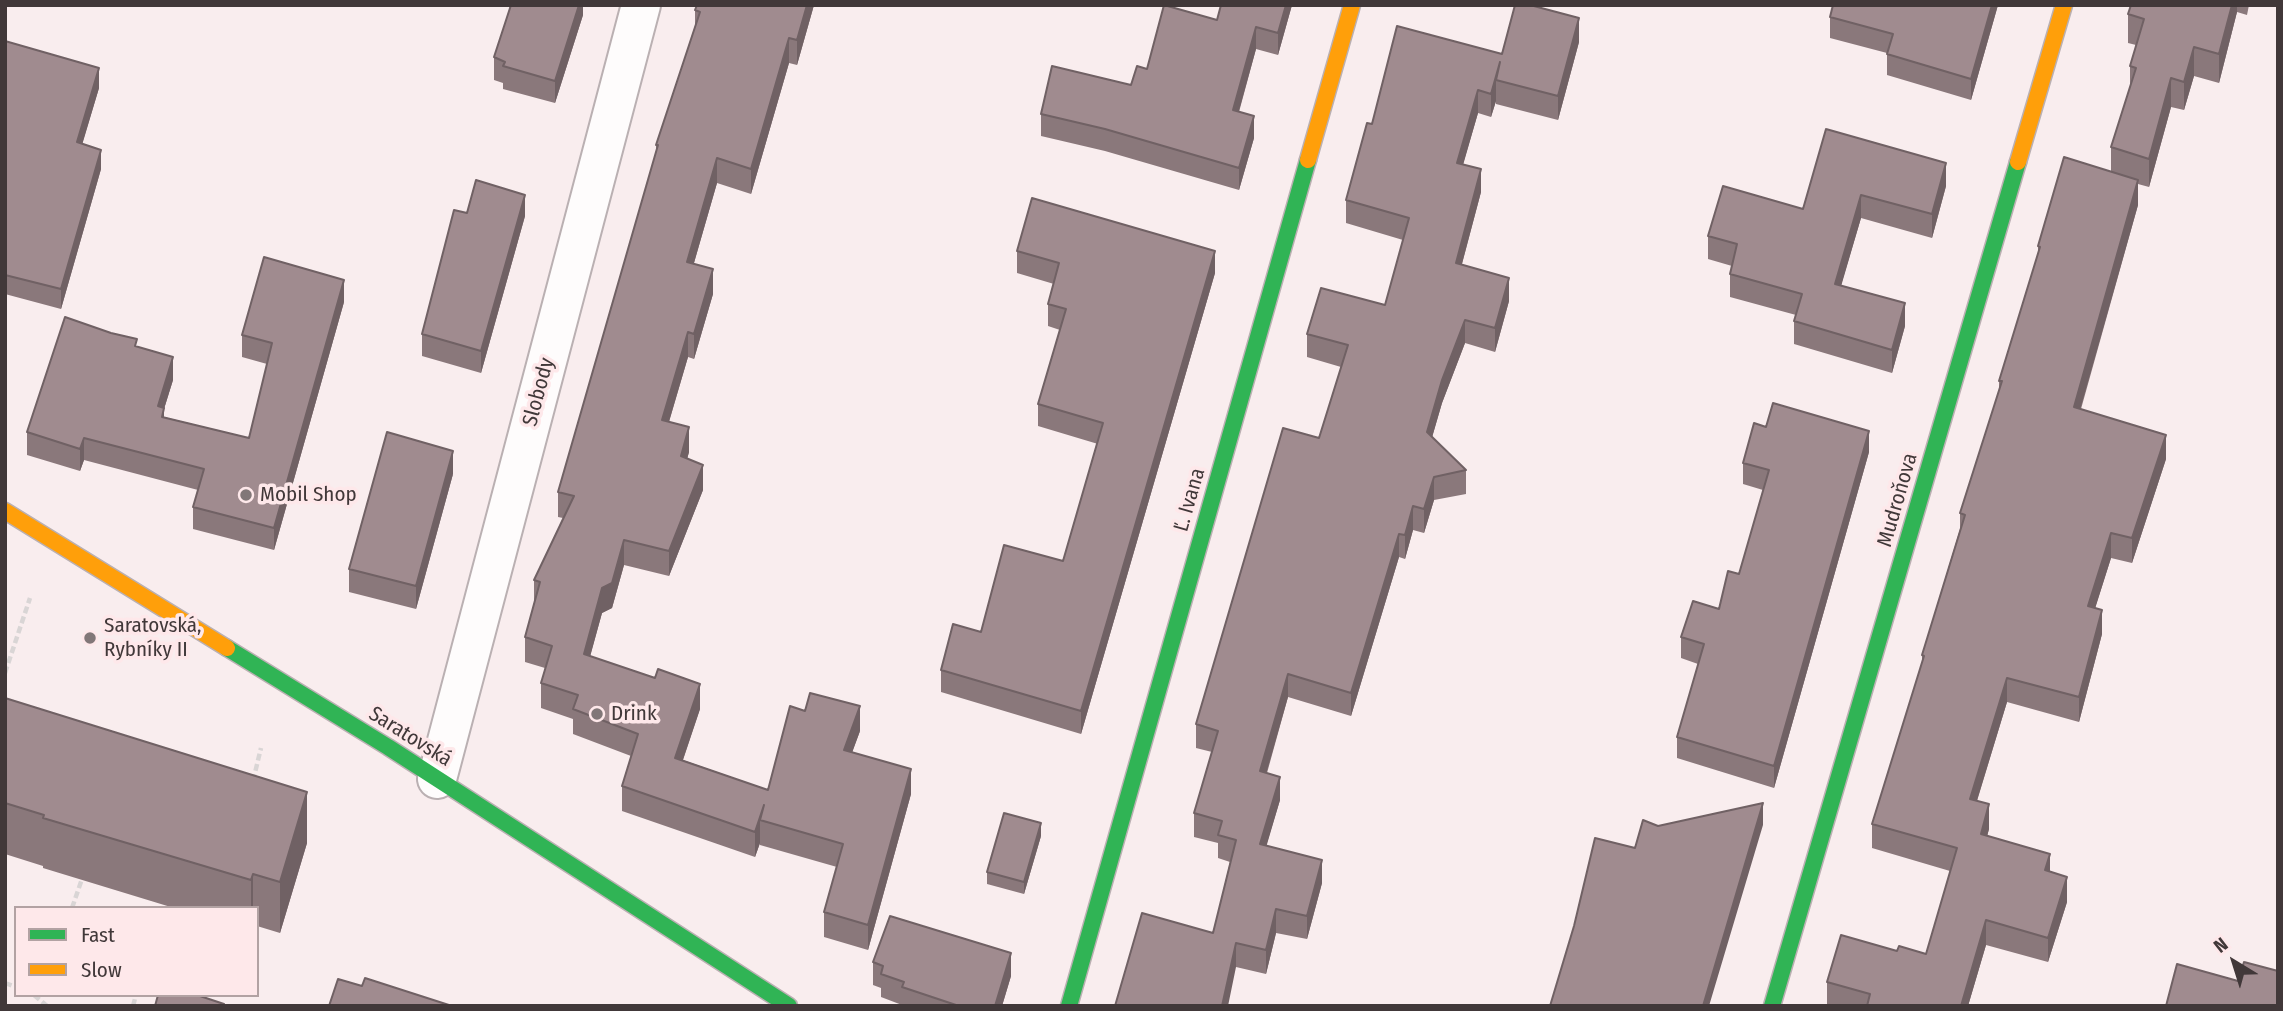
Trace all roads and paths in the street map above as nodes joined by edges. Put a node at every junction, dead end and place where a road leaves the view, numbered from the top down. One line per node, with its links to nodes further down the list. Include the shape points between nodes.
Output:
1 (641, 5): 8 (street, Slobody)
2 (1352, 5): 13 (street, Ľ. Ivana)
3 (2064, 5): 14 (street, Mudroňova)
4 (5, 510): 8 (street, Saratovská)
5 (30, 598): 6 (path)
6 (5, 673)
7 (261, 748): 9 (path)
8 (437, 779): 12 (street, Saratovská)
9 (250, 792)
10 (84, 872): 11 (path)
11 (73, 906)
12 (789, 1006)
13 (1069, 1006)
14 (1772, 1006)

